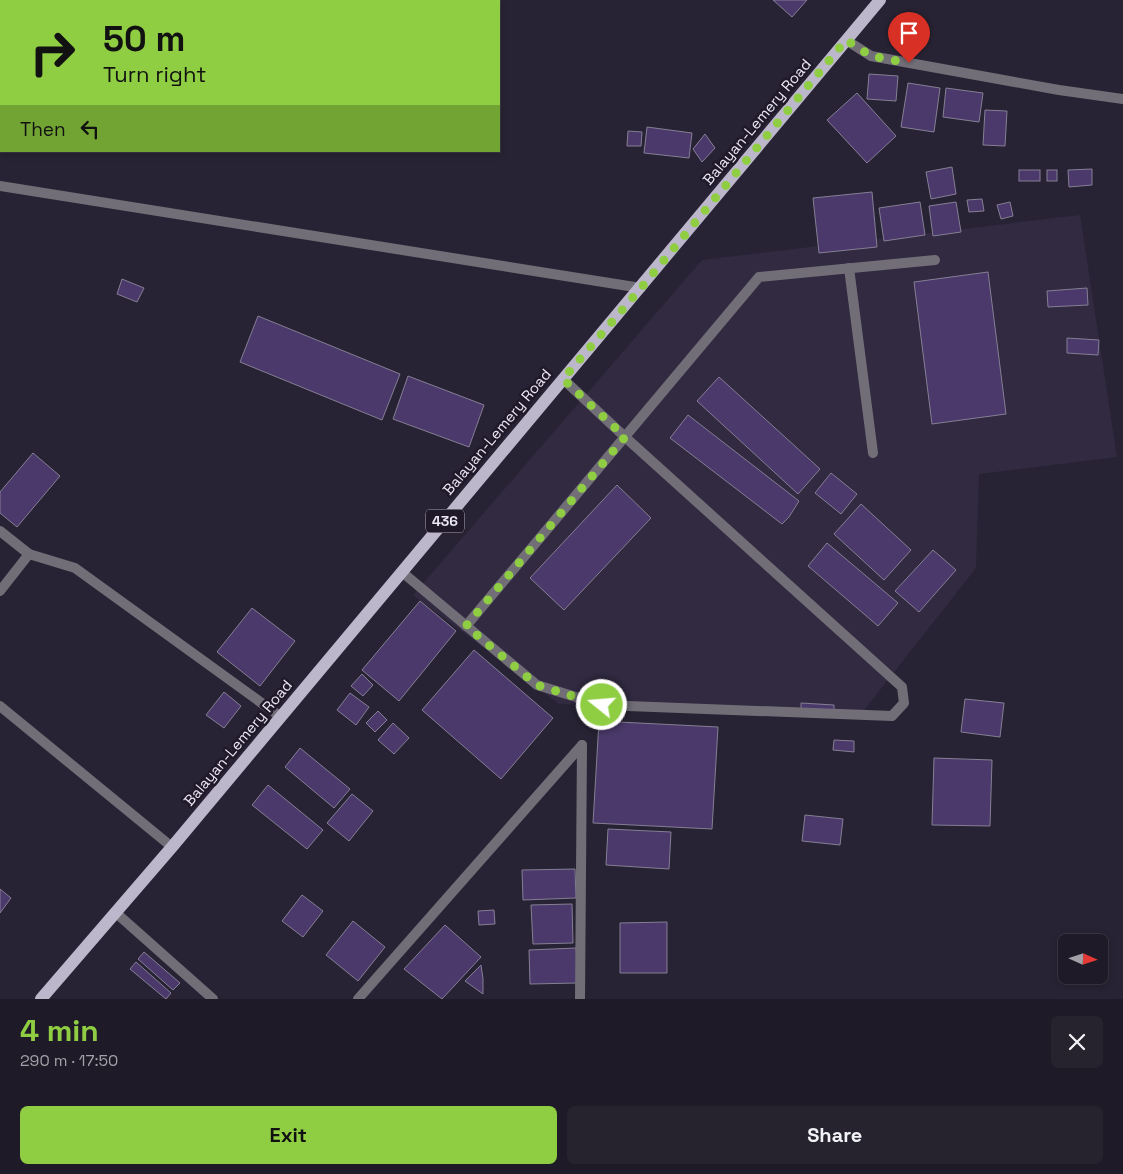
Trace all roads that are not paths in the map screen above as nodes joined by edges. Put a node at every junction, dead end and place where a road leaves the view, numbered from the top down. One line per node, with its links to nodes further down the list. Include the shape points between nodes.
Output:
1 (880, 0): 2 (main road, Balayan-Lemery Road / 436)
2 (846, 40): 3 (street, via 871,56 1059,90); 7 (main road, Balayan-Lemery Road / 436)
3 (1123, 98)
4 (0, 186): 7 (street)
5 (935, 260): 6 (street)
6 (850, 268): 9 (street, via 759,277); 10 (street)
7 (641, 288): 8 (main road, Balayan-Lemery Road / 436)
8 (563, 379): 9 (street); 13 (main road, Balayan-Lemery Road / 436)
9 (625, 437): 15 (street); 15 (street, via 902,687 904,703 892,716 602,705 537,685)
10 (873, 452)
11 (0, 531): 12 (street)
12 (29, 554): 14 (street); 17 (street, via 76,568)
13 (402, 572): 15 (street); 17 (main road, Balayan-Lemery Road / 436)
14 (0, 591)
15 (466, 626)
16 (0, 706): 18 (street)
17 (281, 717): 18 (main road, Balayan-Lemery Road / 436)
18 (172, 847): 19 (main road, Balayan-Lemery Road / 436)
19 (115, 912): 20 (main road, Balayan-Lemery Road / 436); 21 (street)
20 (41, 999)
21 (213, 999)
22 (358, 999): 23 (street, via 582,745)
23 (580, 999)

